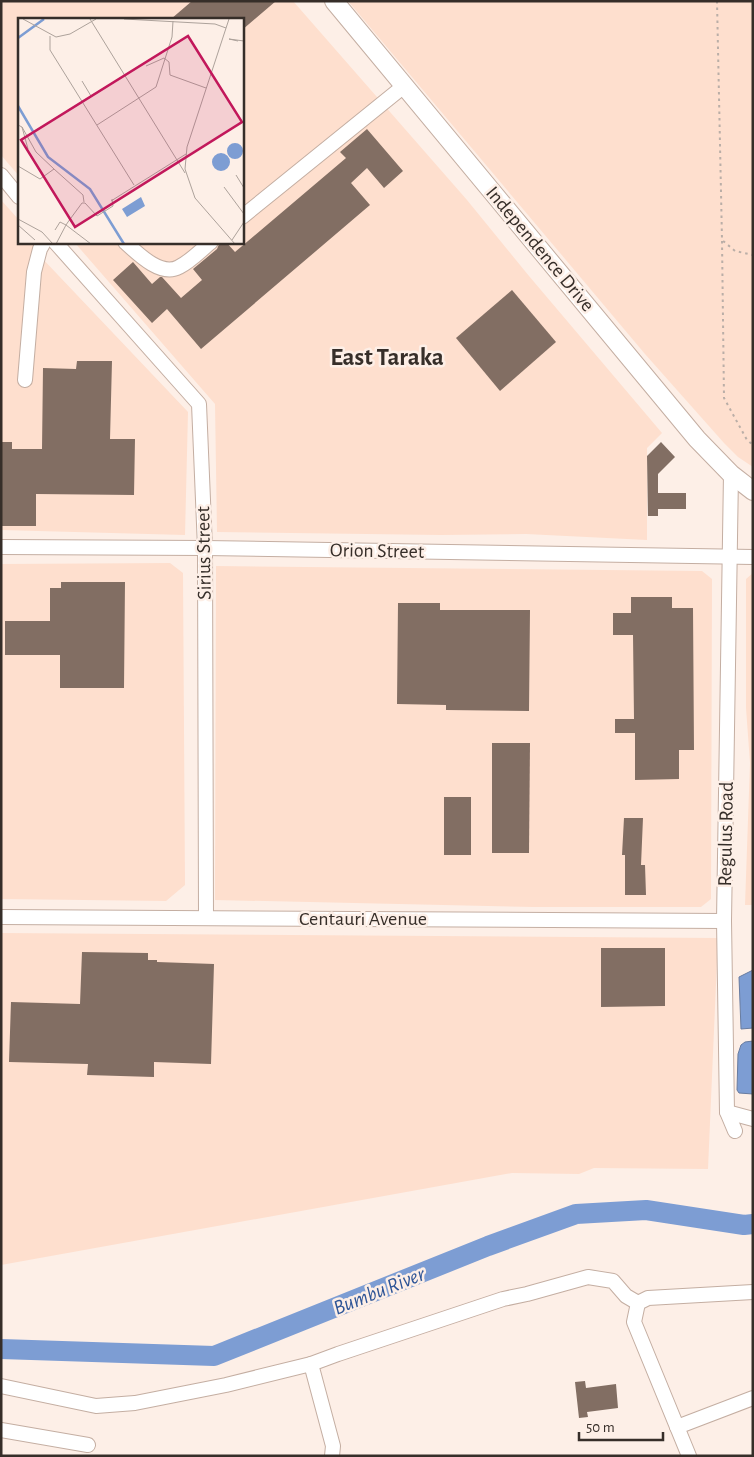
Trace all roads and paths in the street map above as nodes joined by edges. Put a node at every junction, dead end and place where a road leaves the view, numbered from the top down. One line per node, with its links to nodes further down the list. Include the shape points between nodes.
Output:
1 (334, 1): 3 (main road, Independence Drive)
2 (718, 1): 7 (path)
3 (404, 86): 6 (street); 15 (main road, Independence Drive, via 697,439)
4 (1, 175): 5 (street)
5 (18, 196)
6 (244, 215)
7 (722, 240): 12 (path, via 735,251); 14 (path, via 724,398)
8 (43, 244): 13 (street, via 34,272)
9 (57, 244): 18 (street, Sirius Street, via 199,404)
10 (127, 244): 11 (street, via 148,262 163,268 178,268)
11 (208, 244)
12 (753, 255)
13 (25, 380)
14 (753, 445)
15 (731, 474): 16 (main road, Independence Drive); 19 (street, Regulus Road)
16 (753, 491)
17 (1, 548): 18 (street, Orion Street)
18 (205, 548): 19 (street, Orion Street); 22 (street, Sirius Street)
19 (731, 556): 20 (street, Orion Street); 23 (street, Regulus Road)
20 (753, 557)
21 (1, 917): 22 (street, Centauri Avenue)
22 (206, 918): 23 (street, Centauri Avenue)
23 (724, 921): 24 (street, Regulus Road)
24 (727, 1112): 25 (street); 26 (street)
25 (753, 1119)
26 (735, 1131)
27 (753, 1292): 28 (street, via 648,1298)
28 (638, 1303): 29 (street, via 612,1281 588,1277 503,1299); 32 (street, via 634,1322)
29 (312, 1364): 30 (street, via 136,1403 96,1406); 35 (street, via 333,1446)
30 (1, 1386)
31 (753, 1398): 32 (street)
32 (677, 1427): 36 (street)
33 (1, 1430): 34 (street)
34 (88, 1445)
35 (332, 1456)
36 (688, 1456)

